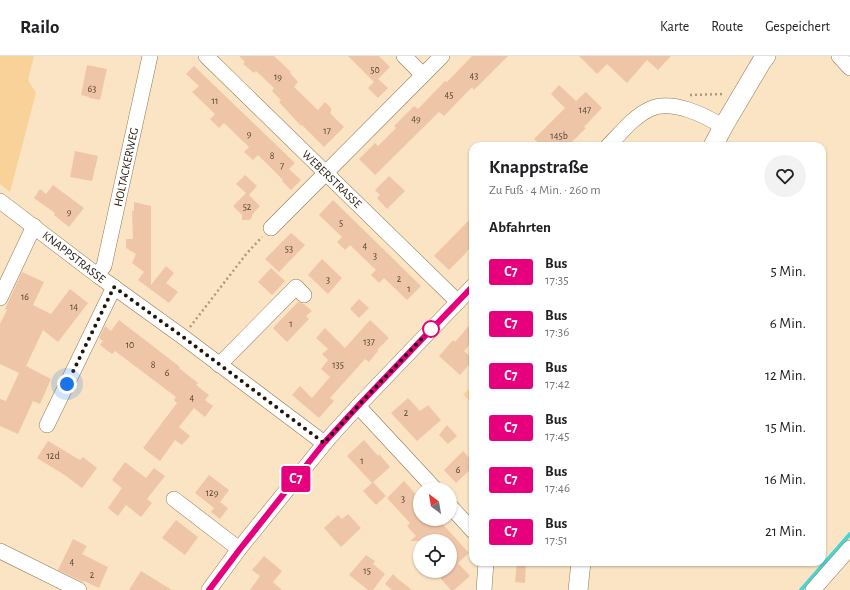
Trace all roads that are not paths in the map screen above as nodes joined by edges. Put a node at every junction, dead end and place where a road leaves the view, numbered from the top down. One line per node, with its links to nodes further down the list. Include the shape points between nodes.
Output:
1 (150, 56): 16 (street, HOLTACKERWEG, via 104,266)
2 (206, 56): 12 (street, WEBERSTRASSE)
3 (404, 56): 8 (street)
4 (442, 56): 8 (street)
5 (766, 56): 9 (main road)
6 (839, 56): 7 (street)
7 (850, 68)
8 (423, 75): 12 (street)
9 (723, 127): 10 (street, via 694,111 657,107 649,109 632,121); 11 (main road)
10 (612, 142)
11 (715, 142)
12 (326, 173): 15 (street); 21 (street, WEBERSTRASSE)
13 (0, 200): 14 (street, KNAPPSTRASSE)
14 (34, 226): 16 (street, KNAPPSTRASSE); 20 (street, KNAPPSTRASSE)
15 (271, 228)
16 (97, 276): 17 (street, KNAPPSTRASSE)
17 (114, 287): 22 (street, KNAPPSTRASSE); 24 (street, KNAPPSTRASSE)
18 (469, 290): 21 (street)
19 (304, 295): 22 (street, via 296,287)
20 (0, 298)
21 (458, 302): 23 (street)
22 (219, 365): 25 (street, KNAPPSTRASSE)
23 (358, 406): 25 (street); 26 (street)
24 (47, 425)
25 (324, 443): 31 (street)
26 (429, 482)
27 (174, 499): 31 (street)
28 (457, 514): 29 (street)
29 (469, 527)
30 (850, 548): 39 (street)
31 (240, 549): 36 (street)
32 (0, 551): 35 (street)
33 (486, 566): 37 (street)
34 (581, 566): 38 (main road)
35 (80, 590)
36 (209, 590)
37 (484, 590)
38 (578, 590)
39 (814, 590)

